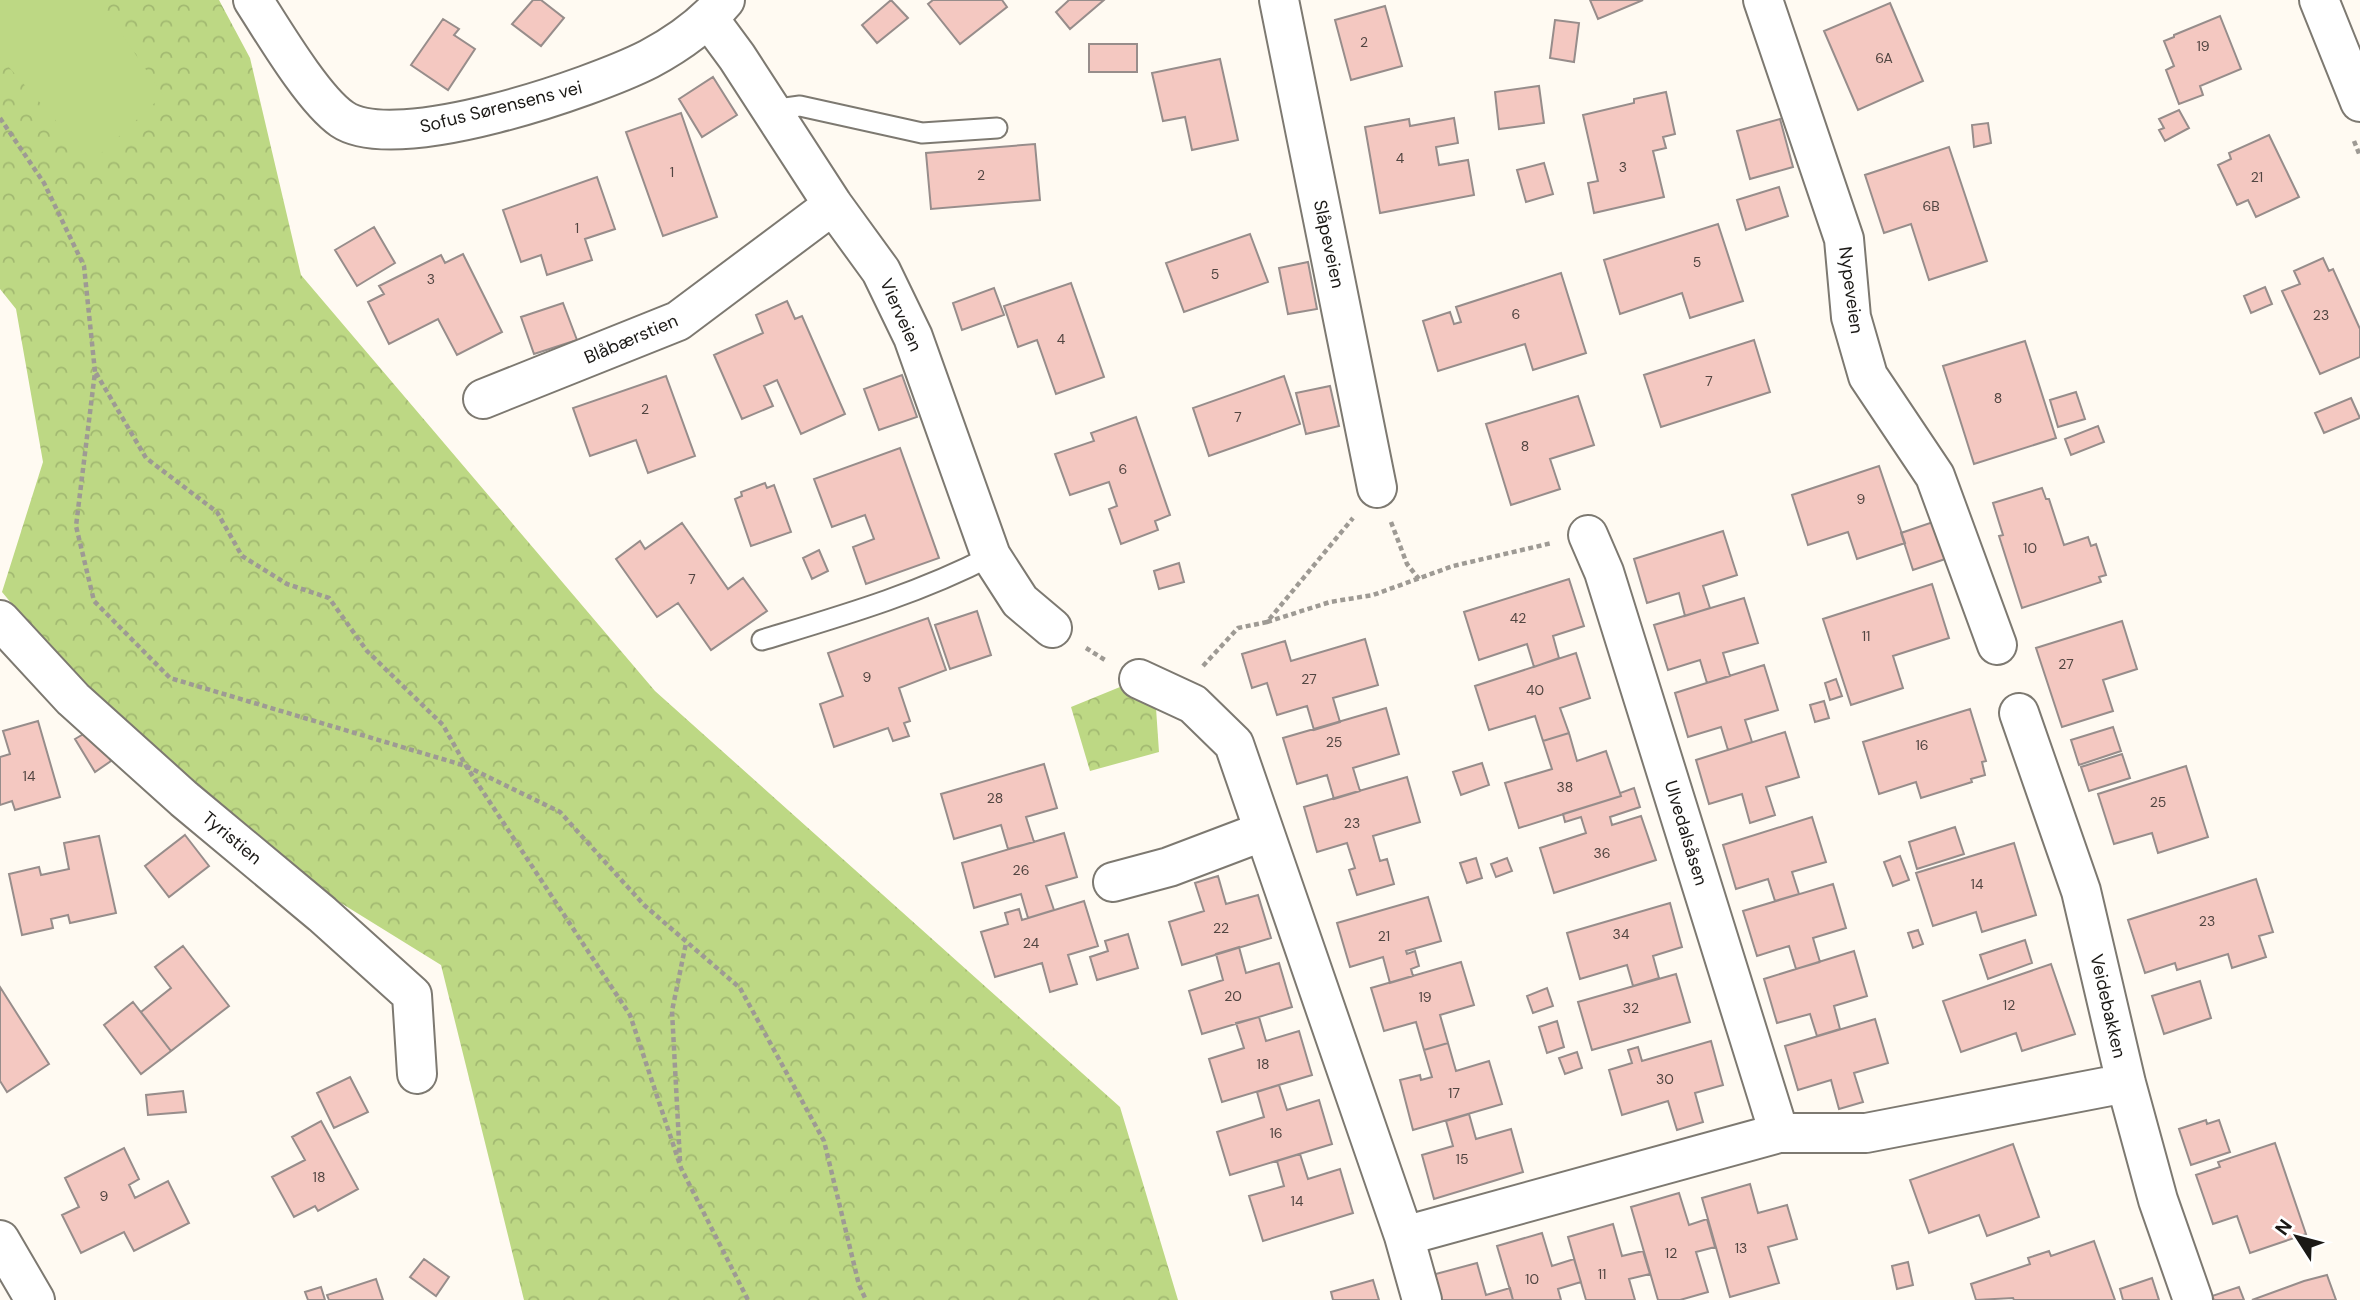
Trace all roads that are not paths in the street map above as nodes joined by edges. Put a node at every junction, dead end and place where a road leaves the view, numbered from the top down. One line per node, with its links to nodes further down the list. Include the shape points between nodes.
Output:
1 (253, 0): 5 (street, Sofus Sørensens vei, via 322,100 343,120 375,131 427,128 560,96 652,57)
2 (1279, 0): 11 (street, Slåpeveien)
3 (1763, 0): 17 (street, Nypeveien, via 1844,239 1851,317 1868,376 1935,476)
4 (2319, 0): 6 (street)
5 (717, 10): 7 (street, Vierveien)
6 (2360, 102)
7 (771, 110): 8 (lane, via 800,106 922,133); 9 (street, Vierveien)
8 (997, 128)
9 (833, 205): 10 (street, Blåbærstien, via 678,321); 13 (street, Vierveien, via 881,271 913,337)
10 (483, 399)
11 (1377, 488)
12 (1588, 534): 24 (street, Ulvedalsåsen, via 1604,572)
13 (991, 556): 15 (street, Vierveien, via 1020,601); 16 (lane, via 890,601)
14 (0, 620): 22 (street, Tyristien, via 72,699 412,995)
15 (1052, 628)
16 (762, 640)
17 (1997, 645)
18 (1139, 679): 20 (street, via 1192,704 1234,744)
19 (2018, 713): 23 (street, Veidebakken, via 2081,891)
20 (1264, 831): 21 (street, via 1169,867); 25 (street)
21 (1113, 882)
22 (417, 1074)
23 (2126, 1083): 24 (street, via 1866,1133); 29 (street, Veidebakken, via 2158,1200)
24 (1779, 1133): 25 (street)
25 (1404, 1236): 28 (street)
26 (0, 1240): 27 (street)
27 (35, 1300)
28 (1422, 1300)
29 (2193, 1300)

